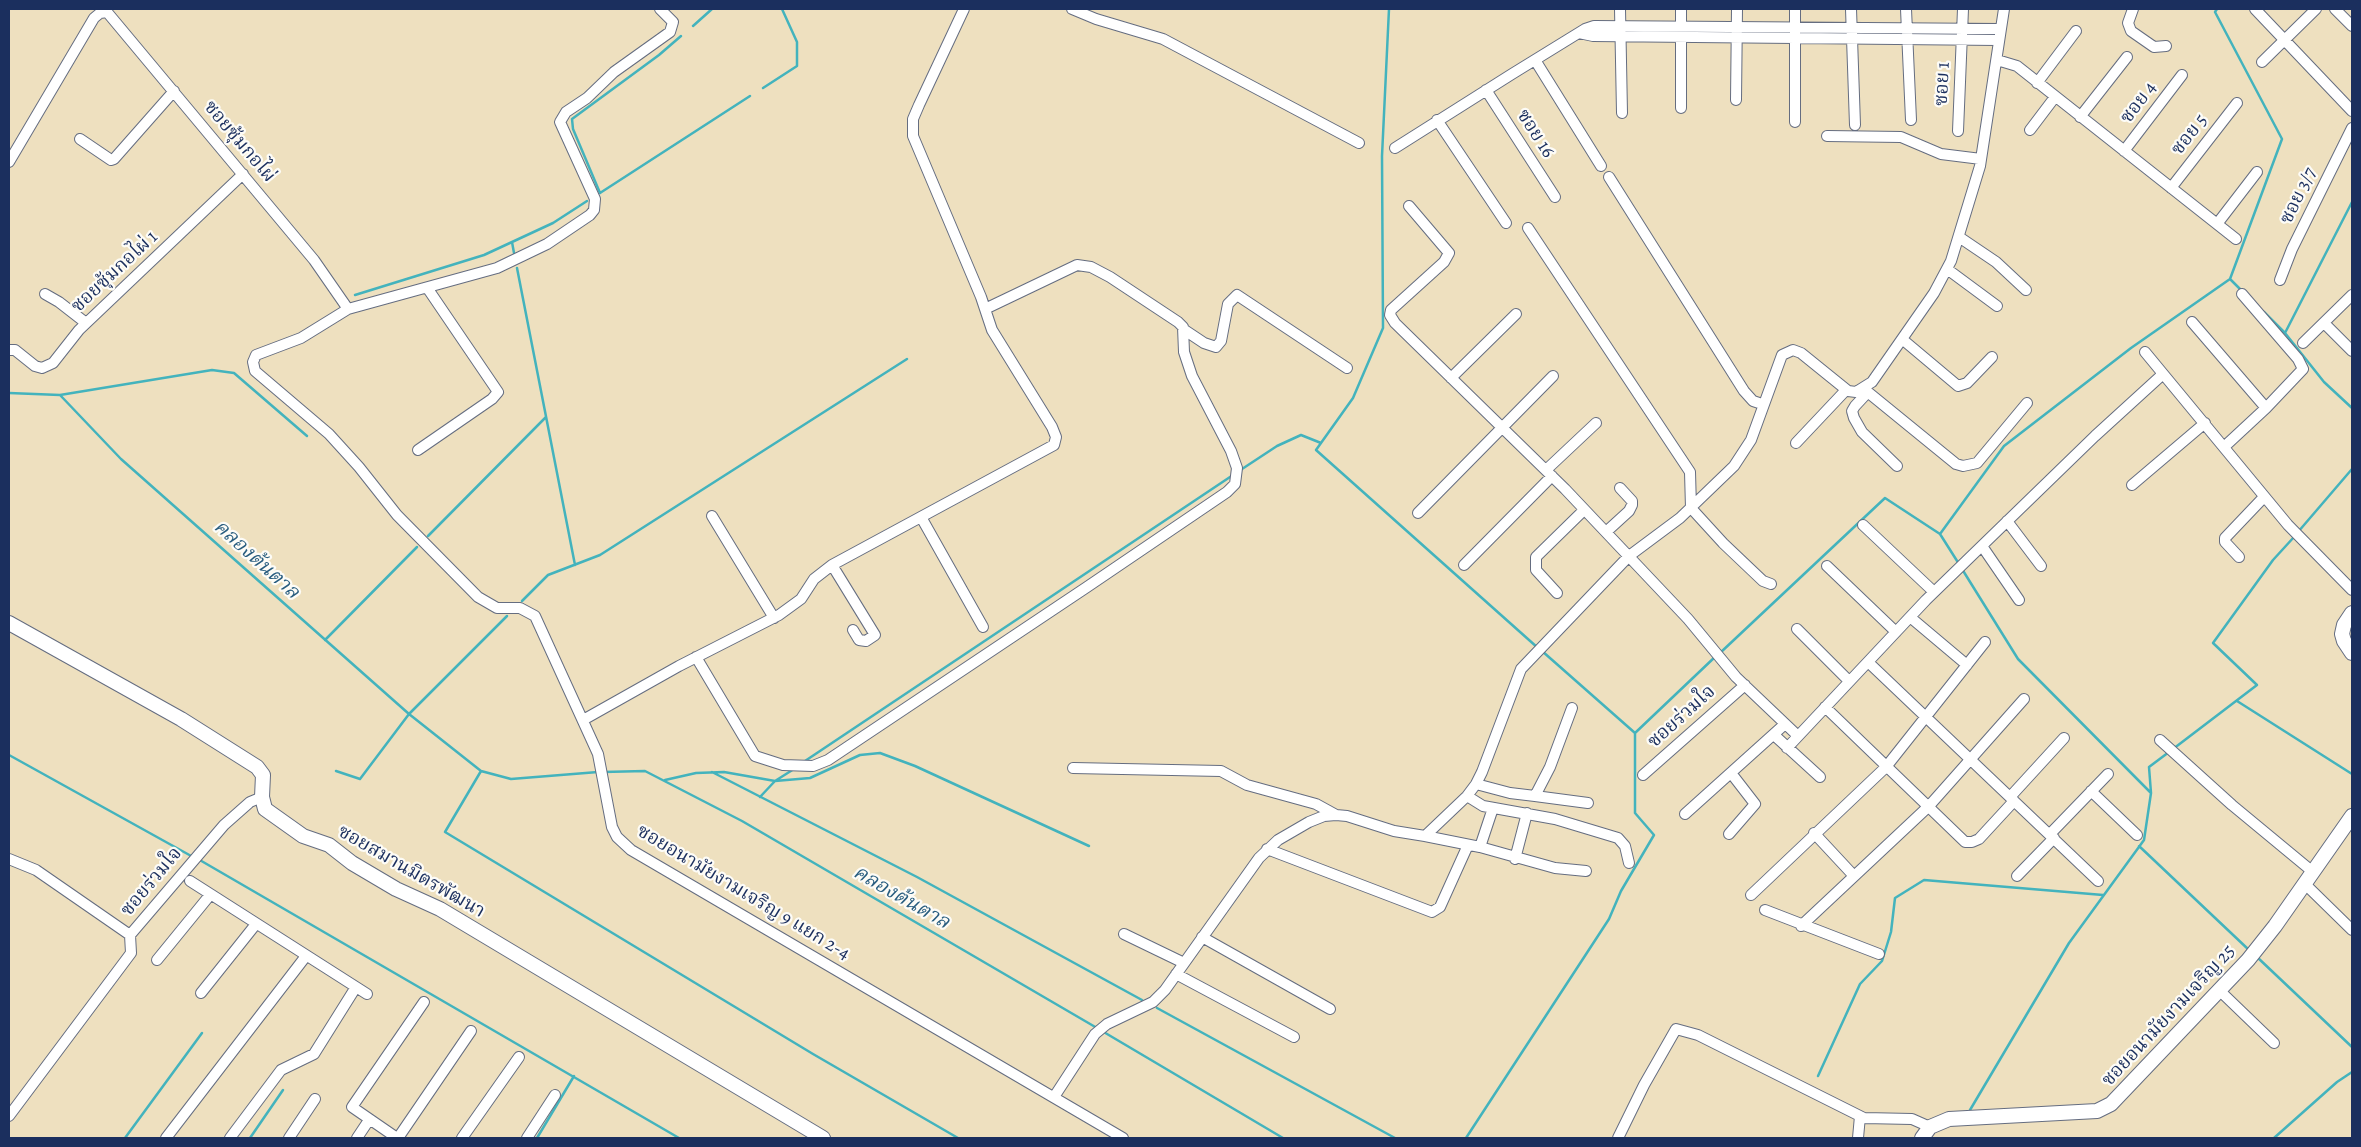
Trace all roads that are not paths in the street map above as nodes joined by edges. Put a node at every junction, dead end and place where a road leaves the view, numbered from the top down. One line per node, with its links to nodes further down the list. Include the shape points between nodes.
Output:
1 (660, 9): 74 (street, ซอยอนามัยงามเจริญ 9 แยก 2-4, via 673,22 670,32 614,72 587,98 566,112 560,122 595,199 590,215 567,233 514,262)
2 (964, 9): 81 (street, via 919,104 912,128)
3 (1072, 9): 55 (street, via 1163,39)
4 (1620, 9): 20 (street)
5 (1681, 9): 21 (street)
6 (1737, 9): 23 (street)
7 (1794, 9): 24 (street)
8 (1851, 9): 25 (street)
9 (1906, 9): 18 (street)
10 (1963, 9): 17 (street, ซอย 1)
11 (2004, 9): 19 (street)
12 (2133, 9): 30 (street, via 2128,23 2131,31 2154,47)
13 (2255, 9): 29 (street)
14 (2316, 9): 29 (street)
15 (2335, 9): 16 (street)
16 (2352, 26)
17 (1963, 27): 18 (street); 19 (street); 26 (street, ซอย 1)
18 (1908, 28): 25 (street); 27 (street)
19 (2000, 29): 28 (street)
20 (1620, 31): 21 (street); 32 (street, via 1579,33); 44 (street)
21 (1680, 31): 23 (street); 42 (street)
22 (2076, 31): 36 (street)
23 (1737, 32): 24 (street); 40 (street)
24 (1795, 32): 25 (street); 48 (street)
25 (1851, 33): 27 (street); 49 (street)
26 (1962, 39): 27 (street); 28 (street); 52 (street, ซอย 1)
27 (1908, 40): 47 (street)
28 (1998, 40): 33 (street)
29 (2284, 40): 34 (street); 43 (street)
30 (2166, 46)
31 (2127, 57): 45 (street)
32 (1535, 60): 37 (street); 60 (street)
33 (1997, 60): 36 (street, via 2017,66); 58 (street)
34 (2262, 62)
35 (2182, 75): 57 (street, ซอย 4)
36 (2037, 83): 39 (street)
37 (1486, 90): 46 (street); 65 (street, ซอย 16)
38 (174, 91): 54 (street, via 114,159); 59 (street, ซอยซุ้มกอไผ่, via 112,17 104,12 94,18); 62 (street, ซอยซุ้มกอไผ่)
39 (2055, 97): 45 (street); 51 (street)
40 (1736, 100)
41 (2237, 103): 64 (street, ซอย 5)
42 (1682, 108)
43 (2352, 111)
44 (1622, 113)
45 (2080, 117): 57 (street)
46 (1438, 120): 56 (street); 67 (street)
47 (1911, 120)
48 (1795, 122)
49 (1855, 125)
50 (2352, 128): 73 (street, ซอย 3/7)
51 (2030, 130)
52 (1958, 131)
53 (1826, 136): 58 (street, via 1901,137 1941,154)
54 (80, 139)
55 (1360, 143)
56 (1395, 148)
57 (2124, 151): 64 (street)
58 (1981, 159): 70 (street)
59 (9, 162)
60 (1601, 166)
61 (2256, 172): 68 (street)
62 (243, 174): 80 (street, ซอยซุ้มกอไผ่, via 314,260); 84 (street, ซอยซุ้มกอไผ่ 1)
63 (1609, 177): 100 (street, via 1744,392)
64 (2171, 188): 68 (street)
65 (1555, 197)
66 (1409, 206): 96 (street, via 1449,253 1398,302 1390,315)
67 (1506, 223)
68 (2217, 224): 71 (street)
69 (1528, 228): 113 (street, via 1690,472)
70 (1959, 237): 72 (street); 75 (street, via 1996,262)
71 (2236, 239)
72 (1948, 269): 79 (street); 87 (street)
73 (2280, 280)
74 (428, 289): 80 (street, ซอยอนามัยงามเจริญ 9 แยก 2-4); 107 (street, via 498,392)
75 (2026, 290)
76 (45, 294): 84 (street)
77 (2242, 294): 101 (street, via 2302,366 2299,375)
78 (2352, 295): 85 (street)
79 (1997, 306)
80 (348, 309): 152 (street, ซอยอนามัยงามเจริญ 9 แยก 2-4, via 301,338 256,356 253,362 255,371 340,445 397,515 478,597 497,608 520,608 535,616)
81 (985, 309): 86 (street, via 1077,265 1091,267 1110,277 1178,322); 117 (street, via 992,330 1052,428 1056,437 1054,445)
82 (1516, 314): 96 (street)
83 (2192, 322): 101 (street)
84 (86, 323): 89 (street, ซอยซุ้มกอไผ่ 1, via 47,367 35,366 15,350)
85 (2324, 323): 88 (street); 90 (street)
86 (1183, 329): 93 (street, via 1216,347 1221,342 1228,304 1237,295); 143 (street, via 1184,352 1192,376 1237,468 1235,484 1094,582 828,760 813,766 783,765 755,756)
87 (1902, 339): 92 (street, via 1958,386 1968,383); 98 (street)
88 (2303, 343)
89 (9, 350)
90 (2352, 351)
91 (2145, 352): 94 (street)
92 (1992, 357)
93 (1347, 368)
94 (2163, 374): 103 (street); 118 (street)
95 (1553, 376): 104 (street)
96 (1451, 378): 104 (street)
97 (1846, 390): 98 (street); 100 (street, via 1793,350 1778,361); 105 (street)
98 (1866, 390): 99 (street, via 1956,464 1963,466 1976,463); 108 (street, via 1854,406 1854,418 1862,432)
99 (2027, 403)
100 (1762, 404): 113 (street, via 1743,455)
101 (2266, 408): 106 (street)
102 (1596, 422): 109 (street)
103 (2204, 424): 106 (street); 110 (street)
104 (1502, 428): 109 (street); 115 (street)
105 (1796, 443)
106 (2224, 447): 112 (street)
107 (418, 450)
108 (1897, 466)
109 (1549, 473): 114 (street); 125 (street)
110 (2132, 485)
111 (1620, 488): 120 (street, via 1632,505)
112 (2264, 497): 123 (street, via 2225,538); 129 (street, via 2303,542)
113 (1691, 508): 122 (street); 128 (street, via 1723,543 1763,581)
114 (1584, 510): 120 (street); 131 (street, via 1536,557 1536,570)
115 (1418, 513)
116 (712, 516): 135 (street)
117 (921, 517): 124 (street); 137 (street)
118 (2008, 521): 121 (street); 127 (street)
119 (1862, 525): 130 (street)
120 (1606, 532): 122 (street)
121 (1982, 546): 130 (street); 132 (street)
122 (1629, 556): 147 (street); 166 (street, via 1521,669)
123 (2239, 557)
124 (832, 565): 135 (street, via 814,579 801,599); 139 (street, via 876,635 866,641 859,640)
125 (1464, 565)
126 (1826, 566): 140 (street)
127 (2041, 566)
128 (1771, 584)
129 (2352, 590)
130 (1934, 592): 134 (street)
131 (1557, 593)
132 (2019, 600)
133 (2352, 613): 142 (street, via 2342,634)
134 (1910, 617): 140 (street); 145 (street)
135 (774, 618): 143 (street)
136 (9, 623): 170 (street, via 181,719 257,767 263,775)
137 (983, 627)
138 (1797, 629): 146 (street)
139 (853, 630)
140 (1896, 632): 144 (street)
141 (1985, 642): 145 (street)
142 (2352, 653)
143 (696, 657): 152 (street)
144 (1868, 662): 146 (street); 151 (street)
145 (1967, 665): 151 (street)
146 (1850, 681): 149 (street)
147 (1745, 685): 153 (street); 164 (street, ซอยร่วมใจ)
148 (2024, 699): 159 (street)
149 (1825, 707): 155 (street); 160 (street)
150 (1572, 708): 169 (street, via 1550,767)
151 (1927, 717): 159 (street); 160 (street)
152 (583, 720): 221 (street, ซอยอนามัยงามเจริญ 9 แยก 2-4, via 602,772 612,827 617,837 631,850)
153 (1785, 724): 154 (street); 155 (street)
154 (1774, 735): 158 (street); 162 (street)
155 (1798, 736): 158 (street)
156 (2064, 738): 171 (street)
157 (2160, 740): 193 (street)
158 (1787, 748): 165 (street)
159 (1970, 759): 171 (street); 173 (street)
160 (1886, 767): 173 (street); 179 (street)
161 (1073, 768): 177 (street, via 1221,771 1247,785 1316,804)
162 (1731, 773): 176 (street); 180 (street, via 1755,804)
163 (2108, 774): 167 (street)
164 (1643, 775)
165 (1820, 777)
166 (1476, 784): 168 (street); 169 (street)
167 (2091, 791): 181 (street); 183 (street)
168 (1467, 796): 174 (street); 182 (street)
169 (1535, 796): 172 (street)
170 (262, 797): 203 (street, ซอยร่วมใจ, via 242,808 209,842); 234 (street, ซอยสมานมิตรพัฒนา, via 267,812 303,836 330,845 352,863 457,919)
171 (2012, 799): 173 (street, via 1979,838 1968,843); 183 (street)
172 (1588, 803)
173 (1929, 806): 191 (street)
174 (1493, 808): 175 (street); 185 (street)
175 (1527, 813): 188 (street); 189 (street, via 1618,838 1623,841)
176 (1685, 814)
177 (1336, 815): 182 (street); 186 (street, via 1309,822)
178 (2352, 816): 193 (street, ซอยอนามัยงามเจริญ 25)
179 (1814, 833): 191 (street); 197 (street)
180 (1729, 834)
181 (2137, 835)
182 (1425, 836): 184 (street)
183 (2052, 836): 192 (street); 195 (street)
184 (1468, 845): 185 (street); 186 (street, via 1440,907 1432,912)
185 (1480, 848): 188 (street)
186 (1267, 849): 204 (street)
187 (9, 859): 203 (street, ซอยร่วมใจ, via 36,870)
188 (1515, 859): 190 (street)
189 (1629, 862)
190 (1586, 871)
191 (1854, 876): 200 (street)
192 (2017, 876)
193 (2309, 878): 201 (street); 211 (street, ซอยอนามัยงามเจริญ 25, via 2259,947)
194 (190, 881): 196 (street)
195 (2098, 881)
196 (210, 895): 199 (street); 207 (street)
197 (1750, 895)
198 (1765, 910): 200 (street)
199 (256, 924): 206 (street); 212 (street)
200 (1801, 926): 205 (street)
201 (2352, 930)
202 (1124, 934): 208 (street)
203 (130, 935): 223 (street, via 131,953)
204 (1202, 937): 208 (street); 215 (street)
205 (1879, 954)
206 (306, 956): 210 (street); 227 (street)
207 (157, 960)
208 (1184, 963): 209 (street)
209 (1176, 974): 217 (street); 221 (street, via 1153,1002 1104,1026 1096,1034)
210 (356, 987): 213 (street); 228 (street, via 314,1054 281,1070)
211 (2219, 990): 218 (street); 226 (street, ซอยอนามัยงามเจริญ 25, via 2119,1097 2098,1112 1949,1120)
212 (201, 993)
213 (367, 994)
214 (424, 1002): 225 (street, via 352,1107)
215 (1330, 1009)
216 (471, 1031): 231 (street)
217 (1294, 1037)
218 (2274, 1043)
219 (519, 1057): 232 (street)
220 (555, 1095): 233 (street)
221 (1054, 1097): 235 (street, ซอยอนามัยงามเจริญ 9 แยก 2-4)
222 (315, 1099): 229 (street)
223 (9, 1116)
224 (1860, 1116): 226 (street, via 1871,1120 1912,1118); 236 (street, via 1698,1036 1676,1029); 237 (street)
225 (369, 1120): 230 (street); 231 (street)
226 (1926, 1132)
227 (166, 1138)
228 (230, 1138)
229 (289, 1138)
230 (357, 1138)
231 (398, 1138)
232 (462, 1138)
233 (527, 1138)
234 (823, 1138)
235 (1123, 1138)
236 (1618, 1138)
237 (1858, 1138)

